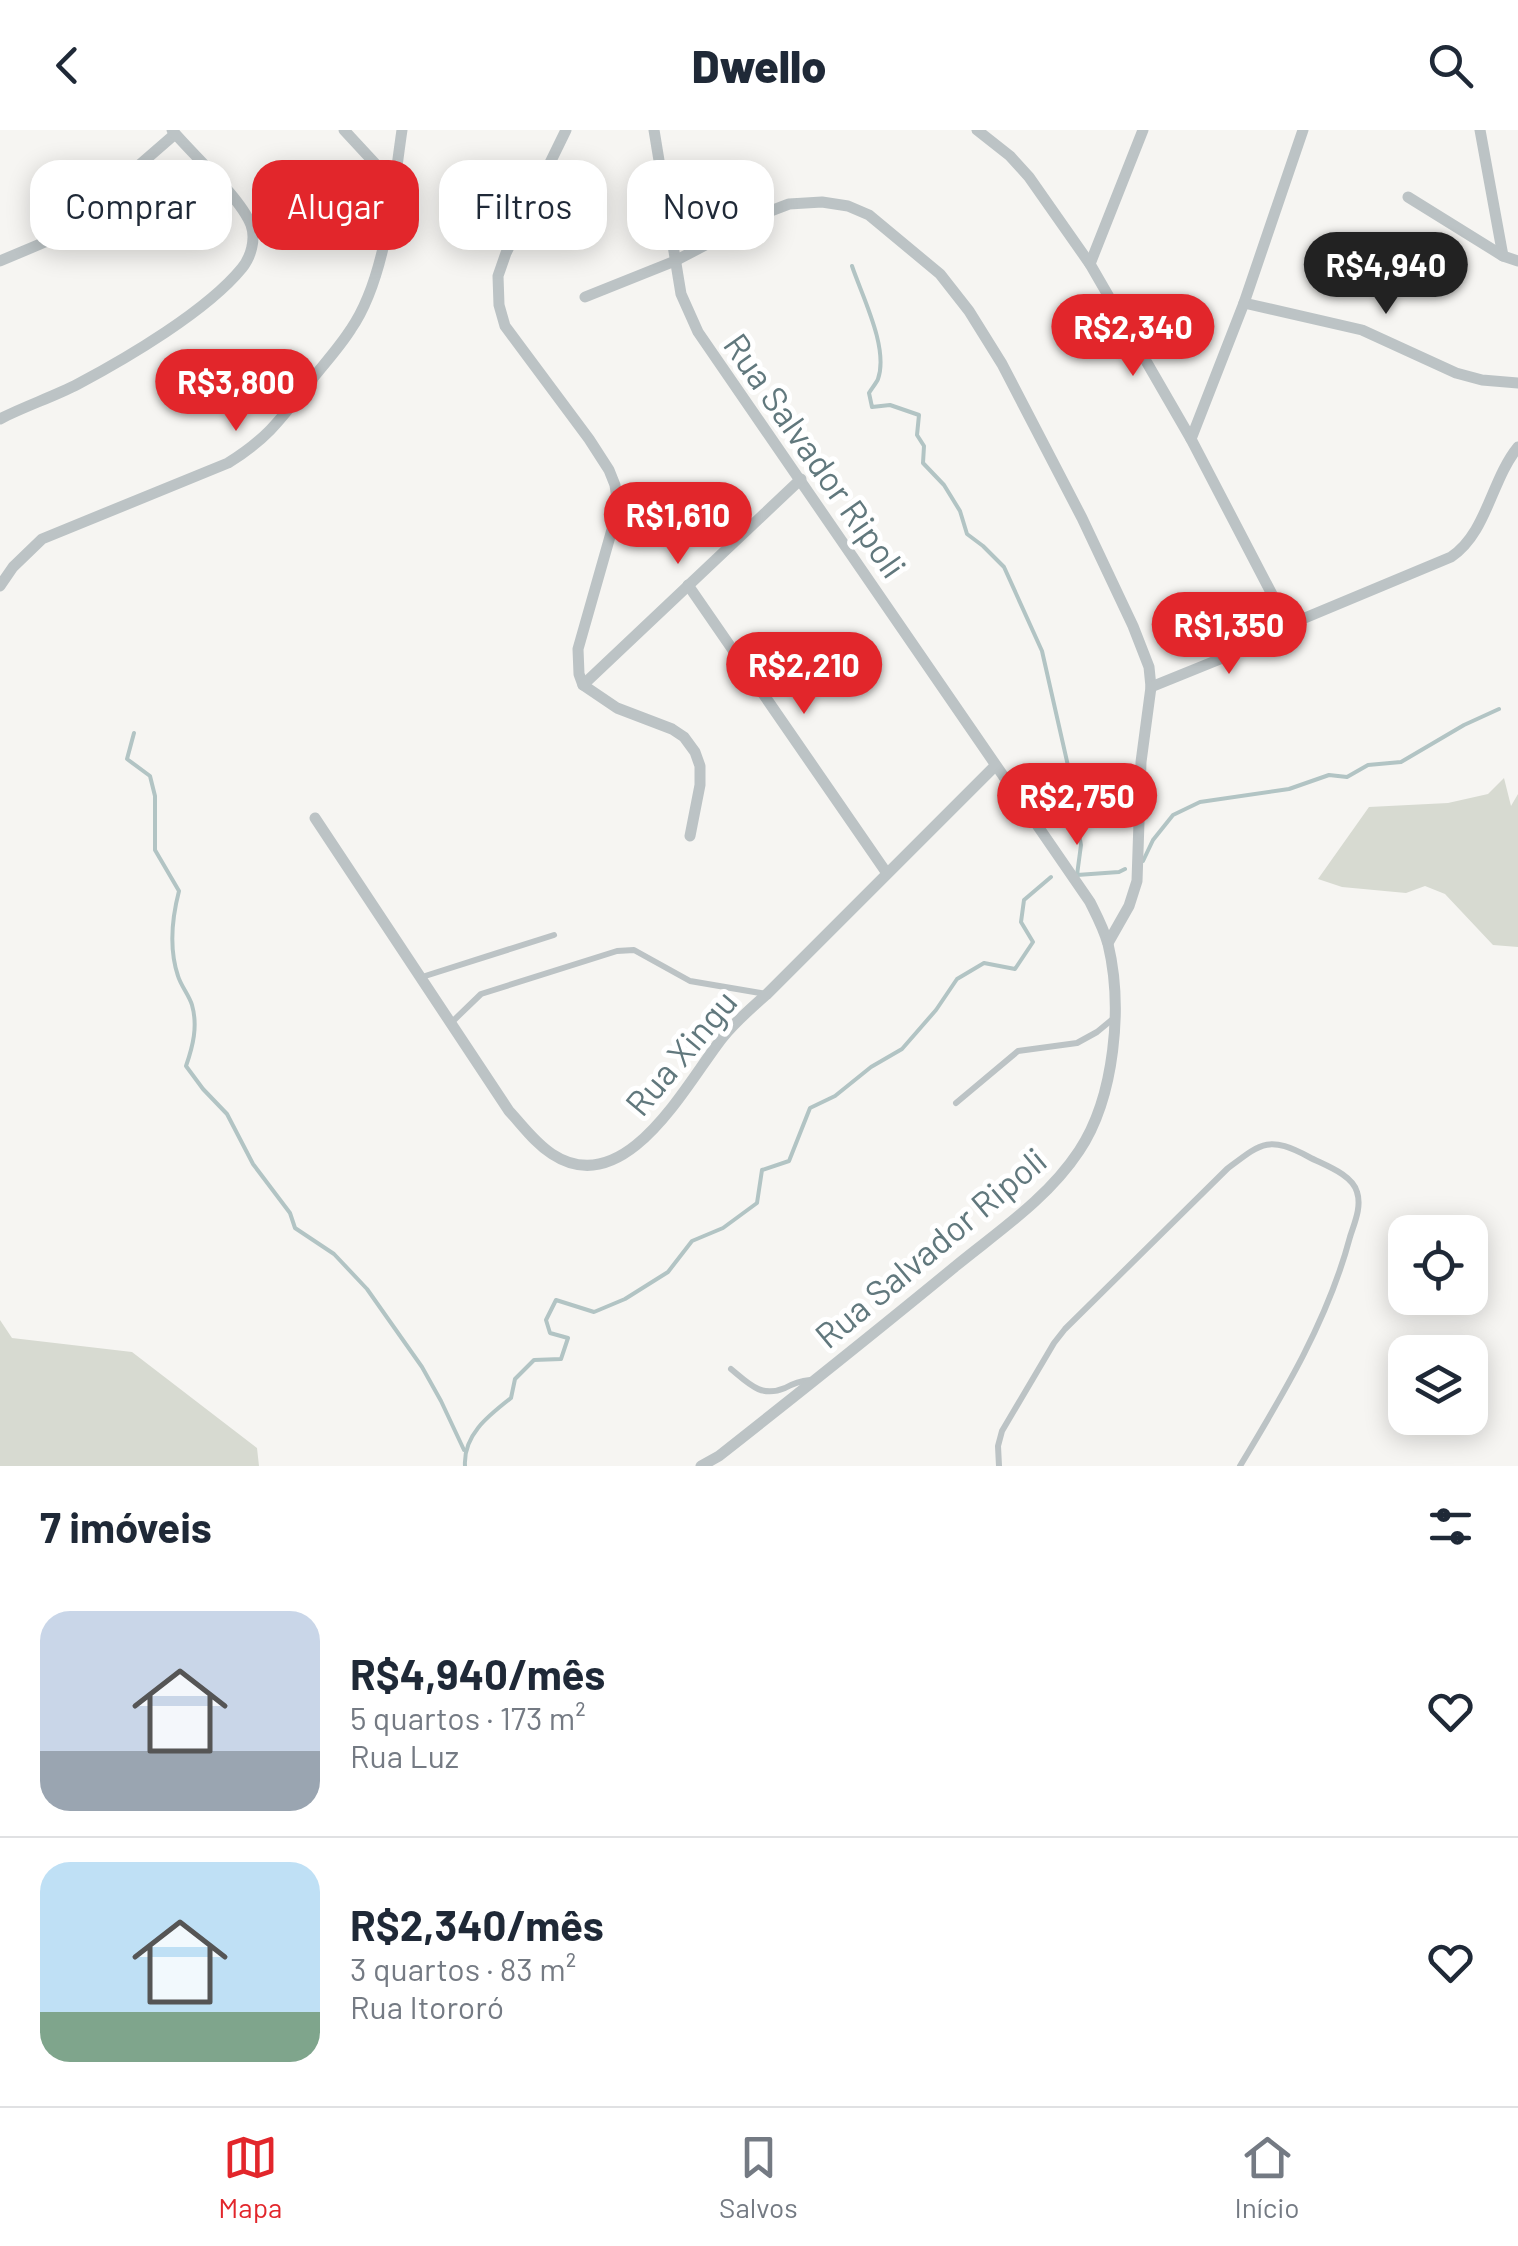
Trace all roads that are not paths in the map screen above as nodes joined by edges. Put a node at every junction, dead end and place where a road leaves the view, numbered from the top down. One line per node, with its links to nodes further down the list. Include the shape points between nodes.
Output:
1 (344, 130): 10 (street)
2 (402, 130): 11 (street)
3 (566, 130): 29 (street, via 506,253 498,290 505,326 615,485 613,526 578,648)
4 (654, 130): 16 (street, Rua Salvador Ripoli)
5 (977, 130): 18 (street, via 1029,178)
6 (1143, 130): 18 (street)
7 (1303, 130): 20 (street)
8 (1480, 130): 14 (street)
9 (174, 132): 15 (street, via 67,228); 22 (street, via 250,222 252,246 242,268 183,320 120,360)
10 (372, 160)
11 (398, 160)
12 (1408, 197): 14 (street)
13 (381, 250): 26 (street, via 353,327 256,446 42,539)
14 (1503, 256): 17 (street)
15 (0, 261)
16 (675, 261): 19 (street); 25 (street, Rua Salvador Ripoli, via 680,294 698,332); 30 (street, via 768,212 822,202 869,215 940,274 1002,364 1073,500 1133,626)
17 (1518, 261)
18 (1090, 264): 23 (street)
19 (585, 297)
20 (1244, 303): 21 (street, via 1362,330 1456,373); 23 (street)
21 (1518, 383)
22 (0, 419)
23 (1191, 439): 28 (street)
24 (1518, 448): 28 (street, via 1460,551)
25 (801, 479): 27 (street); 31 (street, Rua Salvador Ripoli)
26 (0, 586)
27 (688, 586): 29 (street); 34 (street)
28 (1288, 625): 30 (street)
29 (583, 685): 33 (street, via 684,737 700,766)
30 (1151, 687): 36 (street, via 1137,881)
31 (995, 766): 34 (street, Rua Xingu); 36 (street, Rua Salvador Ripoli, via 1090,902)
32 (315, 818): 37 (street, Rua Xingu)
33 (690, 836)
34 (886, 872): 38 (street, Rua Xingu)
35 (554, 935): 37 (lane)
36 (1108, 943): 39 (street, Rua Salvador Ripoli)
37 (422, 976): 40 (street, Rua Xingu)
38 (767, 994): 40 (lane, via 690,981 634,950 617,951 481,994); 40 (street, Rua Xingu, via 724,1036 660,1124 629,1151 594,1164 555,1156 535,1141)
39 (1114, 1017): 41 (lane, via 1077,1043 1018,1051); 43 (street, Rua Salvador Ripoli, via 1100,1108 1064,1173)
40 (452, 1022)
41 (956, 1103)
42 (731, 1369): 43 (lane, via 763,1392)
43 (815, 1380): 44 (street, Rua Salvador Ripoli)
44 (702, 1466)
45 (999, 1466): 46 (lane, via 1002,1431 1065,1328 1227,1169 1256,1147 1278,1144 1349,1180 1358,1208 1328,1306)
46 (1240, 1466)

